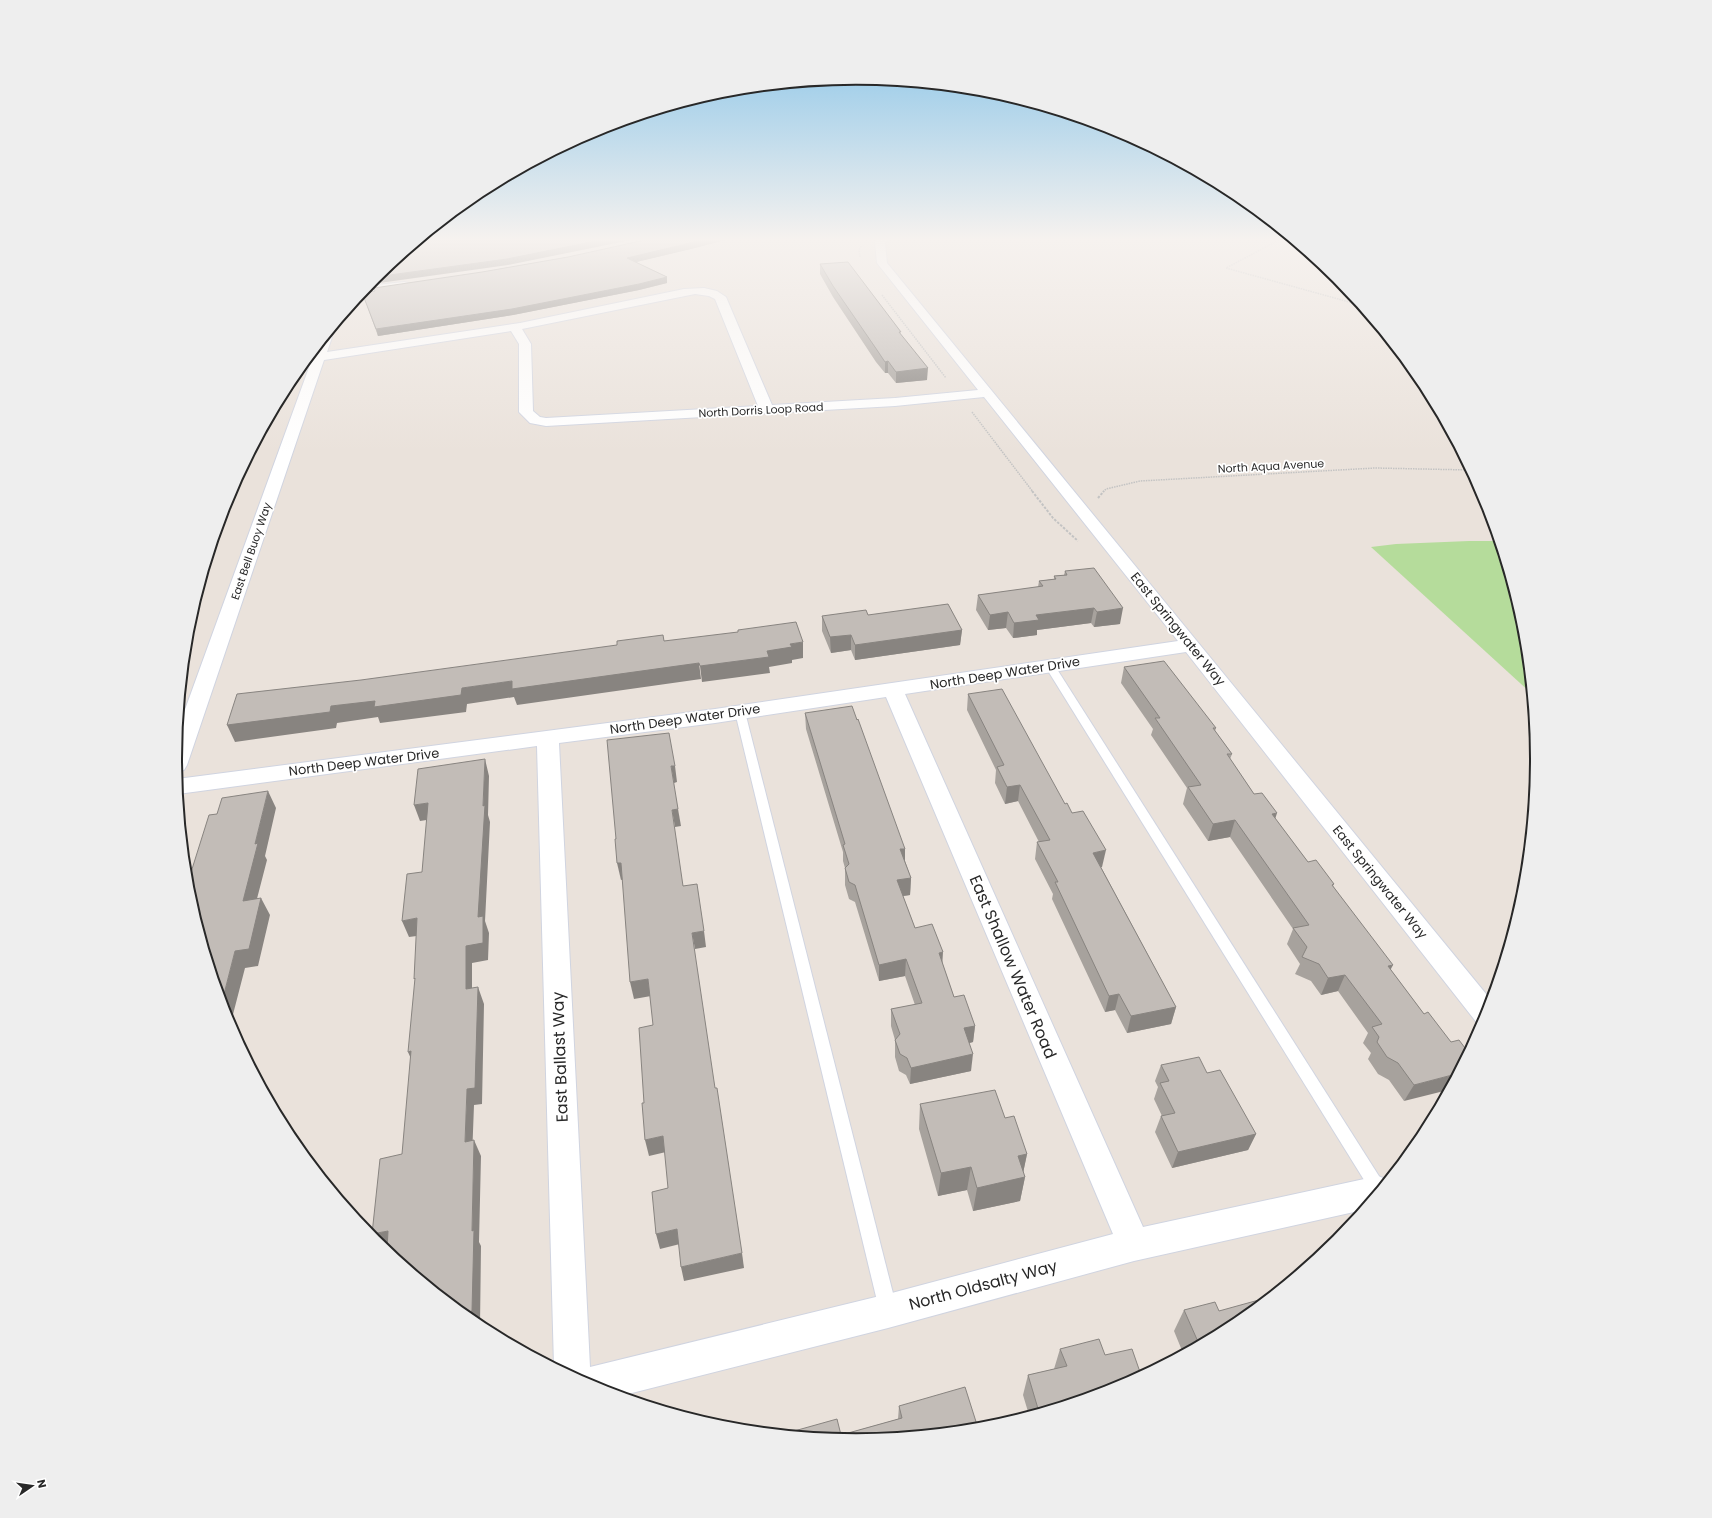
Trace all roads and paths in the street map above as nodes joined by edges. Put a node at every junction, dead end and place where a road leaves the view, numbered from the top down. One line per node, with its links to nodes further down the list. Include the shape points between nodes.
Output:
1 (593, 311): 5 (street)
2 (726, 311): 10 (street)
3 (894, 311): 9 (path)
4 (921, 311): 8 (street, East Springwater Way)
5 (513, 327): 6 (street); 10 (street, North Dorris Loop Road, via 525,344 526,412 535,420 560,422)
6 (315, 358)
7 (311, 363): 19 (street, East Bell Buoy Way)
8 (987, 393): 9 (street, North Dorris Loop Road); 12 (street, East Springwater Way)
9 (960, 396): 10 (street, North Dorris Loop Road); 13 (path, via 1054,518)
10 (767, 410)
11 (1464, 470): 12 (path, North Aqua Avenue, via 1375,468 1140,481 1106,489)
12 (1085, 514): 14 (street, East Springwater Way)
13 (1080, 542)
14 (1191, 645): 15 (street, North Deep Water Drive); 21 (street, East Springwater Way)
15 (1050, 666): 16 (street, North Deep Water Drive); 22 (lane)
16 (894, 690): 17 (street, North Deep Water Drive); 24 (street, East Shallow Water Road)
17 (740, 712): 18 (street, North Deep Water Drive); 25 (lane)
18 (548, 738): 20 (street, North Deep Water Drive); 26 (street, East Ballast Way)
19 (182, 746)
20 (183, 785)
21 (1482, 1009)
22 (1376, 1187)
23 (1372, 1192): 24 (street, North Oldsalty Way)
24 (1134, 1245): 25 (street, North Oldsalty Way)
25 (888, 1311): 27 (street, North Oldsalty Way)
26 (572, 1370)
27 (600, 1383)

